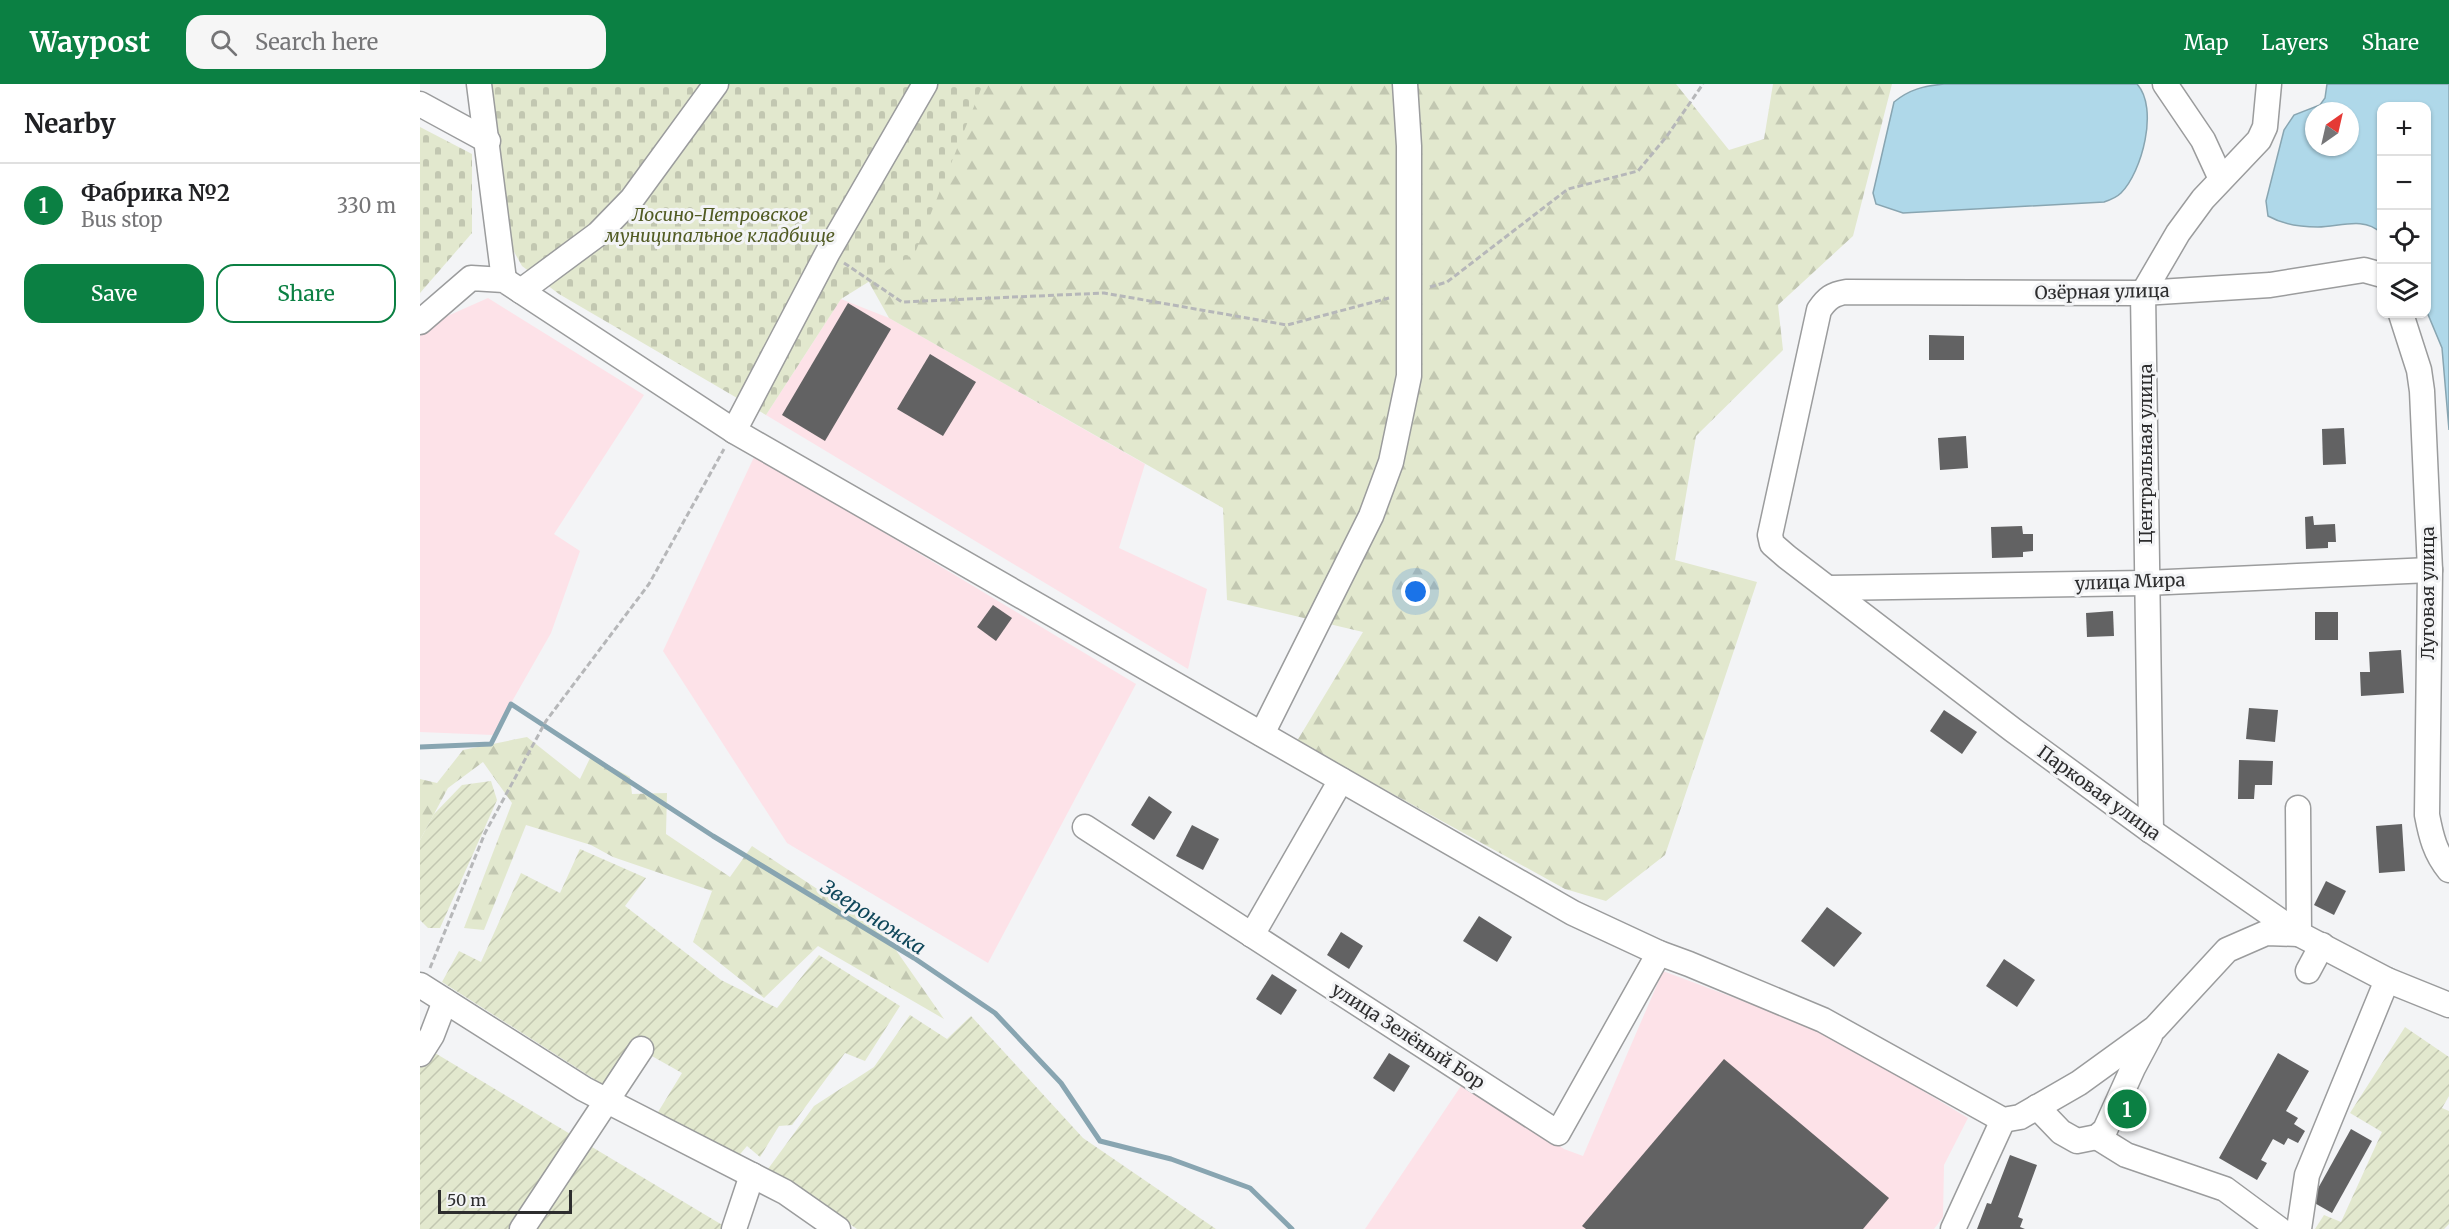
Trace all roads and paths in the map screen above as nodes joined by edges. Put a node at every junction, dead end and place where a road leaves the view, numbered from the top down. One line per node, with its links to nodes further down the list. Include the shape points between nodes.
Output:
1 (479, 84): 9 (street)
2 (716, 84): 13 (street, via 632,199 598,234)
3 (925, 84): 11 (street)
4 (1405, 84): 14 (street)
5 (1703, 84): 14 (path, via 1638,171 1568,189 1447,282)
6 (2165, 84): 10 (street, via 2204,140)
7 (2269, 84): 10 (street, via 2265,127 2259,140)
8 (420, 104): 9 (street)
9 (488, 141): 13 (street)
10 (2221, 179): 15 (street, via 2178,232)
11 (828, 252): 14 (path, via 902,302 1104,293 1287,325); 18 (street)
12 (2377, 273): 15 (street, Озёрная улица, via 2364,270 2270,285)
13 (513, 286): 17 (street, via 471,278); 18 (street)
14 (1409, 292): 23 (street, via 1409,376 1391,462 1371,516)
15 (2143, 293): 19 (street, Озёрная улица, via 1846,292 1826,299 1819,310 1770,535); 21 (street, Центральная улица)
16 (2402, 318): 20 (street, Луговая улица, via 2422,392)
17 (420, 322)
18 (734, 431): 23 (street); 35 (path, via 649,584 546,721 485,833)
19 (1772, 544): 22 (street, Парковая улица)
20 (2430, 570): 21 (street, улица Мира); 28 (street, Луговая улица, via 2427,815 2432,842)
21 (2146, 583): 22 (street, улица Мира); 27 (street, Центральная улица)
22 (1830, 588): 27 (street, Парковая улица)
23 (1262, 734): 24 (street)
24 (1341, 780): 30 (street); 32 (street, via 1573,913)
25 (2298, 808): 29 (street)
26 (1085, 827): 30 (street, улица Зелёный Бор)
27 (2151, 831): 29 (street, Парковая улица)
28 (2449, 870)
29 (2299, 934): 31 (street, Парковая улица); 38 (street, via 2266,933 2227,950)
30 (1252, 935): 32 (street, улица Зелёный Бор, via 1558,1133)
31 (2322, 945): 33 (street); 34 (street, Парковая улица)
32 (1659, 953): 43 (street, via 1823,1020)
33 (2308, 971)
34 (2387, 980): 37 (street, Парковая улица); 51 (street, via 2307,1175)
35 (421, 986): 36 (street)
36 (445, 1001): 40 (street); 41 (street)
37 (2449, 1005)
38 (2155, 1028): 42 (street, via 2079,1083); 44 (street, via 2105,1130)
39 (641, 1048): 41 (street)
40 (420, 1054)
41 (605, 1100): 45 (street); 46 (street)
42 (2037, 1107): 43 (street, via 2020,1117); 44 (street, via 2061,1132 2078,1141)
43 (2003, 1120): 49 (street)
44 (2097, 1137): 50 (street, via 2126,1155 2225,1189)
45 (753, 1175): 47 (street); 48 (street)
46 (522, 1229)
47 (734, 1229)
48 (838, 1229)
49 (1953, 1229)
50 (2279, 1229)
51 (2299, 1229)

